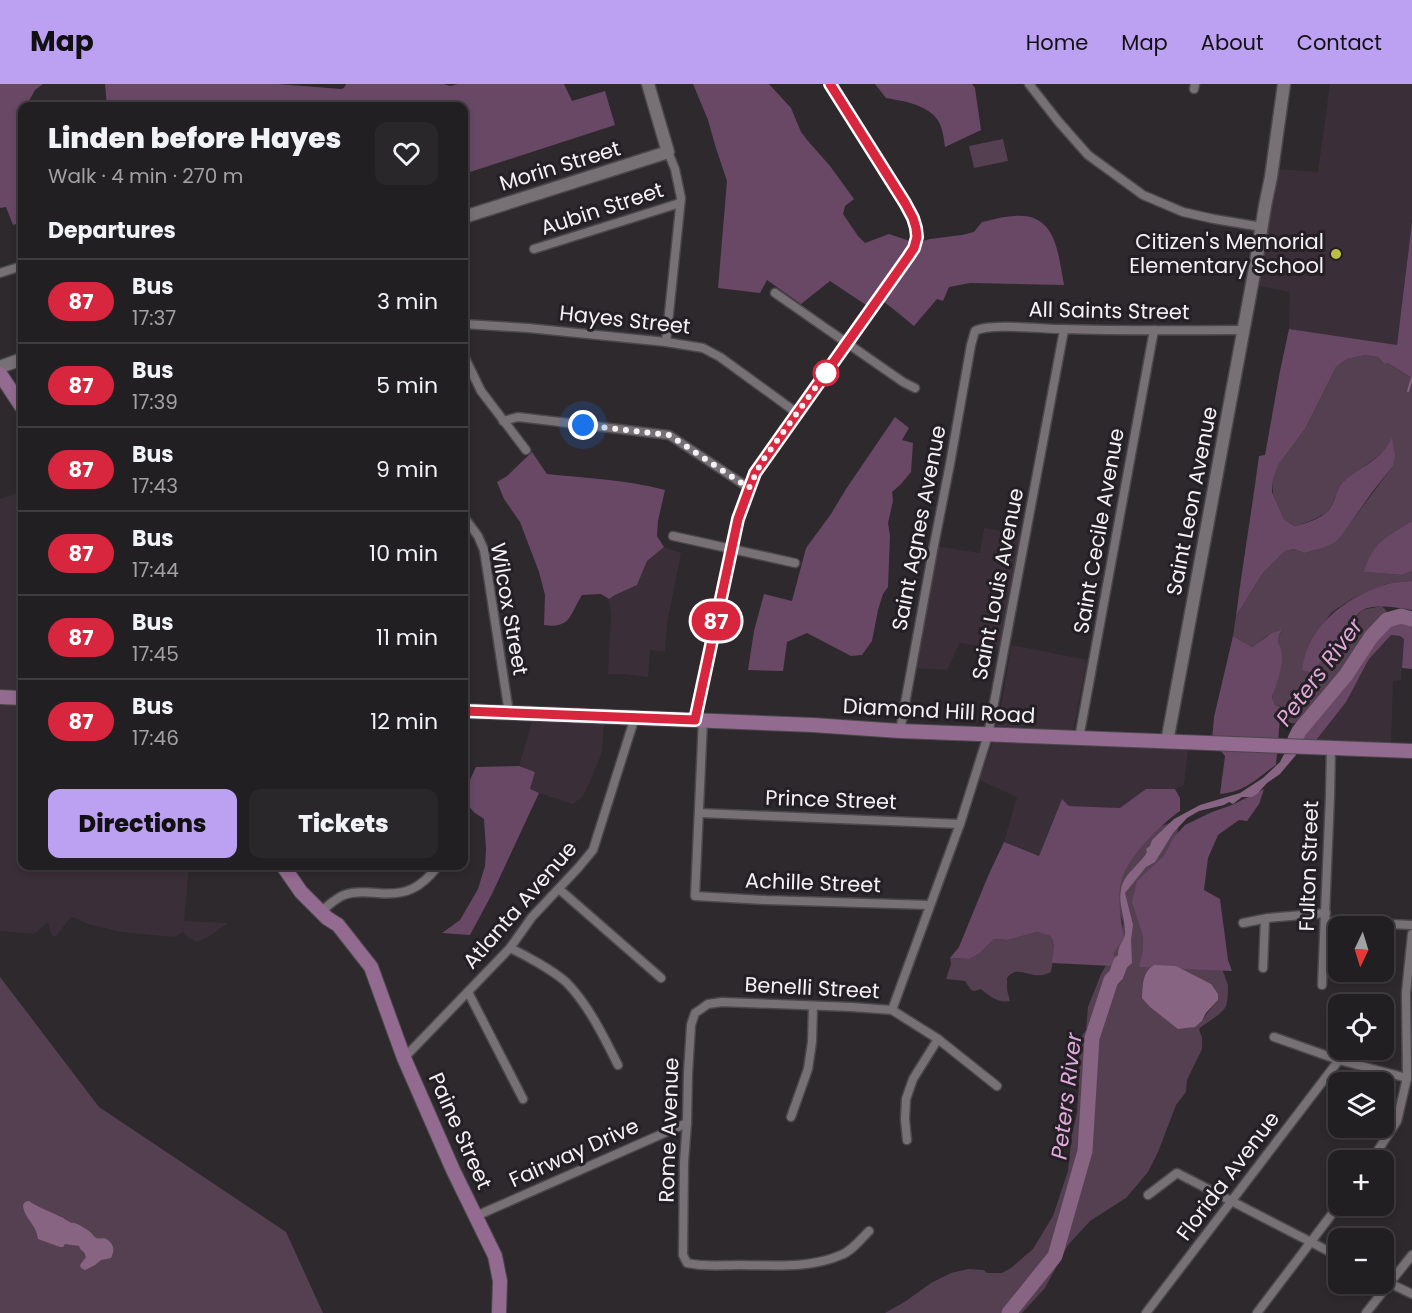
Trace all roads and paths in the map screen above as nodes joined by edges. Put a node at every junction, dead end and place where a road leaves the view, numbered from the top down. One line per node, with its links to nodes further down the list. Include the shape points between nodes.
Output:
1 (648, 84): 5 (street)
2 (830, 84): 19 (street, via 916,228 915,243 908,257)
3 (1029, 84): 8 (street, via 1088,155 1143,195 1183,212)
4 (1284, 84): 8 (street, Saint Leon Avenue)
5 (668, 153): 6 (street, via 675,169); 7 (street, Morin Street)
6 (680, 203): 9 (street, Aubin Street); 18 (street)
7 (468, 216)
8 (1262, 227): 16 (street, Saint Leon Avenue)
9 (534, 249)
10 (18, 267): 11 (street)
11 (0, 273)
12 (775, 293): 19 (street)
13 (468, 324): 18 (street, Hayes Street)
14 (1064, 330): 15 (street, All Saints Street); 17 (street, All Saints Street); 41 (street, Saint Louis Avenue)
15 (1154, 330): 16 (street, All Saints Street); 42 (street, Saint Cecile Avenue)
16 (1244, 330): 43 (street, Saint Leon Avenue)
17 (975, 331): 40 (street, Saint Agnes Avenue)
18 (666, 342): 26 (street, Hayes Street, via 703,348 720,357)
19 (848, 342): 24 (street); 26 (street)
20 (18, 361): 22 (street)
21 (468, 364): 27 (street)
22 (0, 367)
23 (0, 374): 25 (main road)
24 (915, 388)
25 (18, 401)
26 (797, 413): 29 (street, via 761,463)
27 (503, 422): 28 (street); 29 (street, via 518,417 669,435)
28 (526, 450)
29 (749, 488): 32 (street)
30 (468, 522): 37 (street, Wilcox Street, via 484,550)
31 (673, 536): 32 (street)
32 (731, 548): 33 (street); 39 (street)
33 (795, 563)
34 (0, 697): 35 (main road)
35 (18, 698)
36 (468, 711): 37 (main road, Diamond Hill Road)
37 (509, 712): 38 (main road, Diamond Hill Road)
38 (635, 717): 39 (main road, Diamond Hill Road); 50 (street, Atlanta Avenue, via 593,850)
39 (699, 720): 40 (main road, Diamond Hill Road); 46 (street)
40 (900, 731): 41 (main road, Diamond Hill Road)
41 (988, 735): 42 (main road, Diamond Hill Road); 47 (street, Saint Louis Avenue)
42 (1078, 738): 43 (main road, Diamond Hill Road)
43 (1167, 742): 44 (main road, Diamond Hill Road)
44 (1331, 748): 45 (main road, Diamond Hill Road); 53 (street, Fulton Street)
45 (1412, 752)
46 (700, 813): 47 (street, Prince Street); 51 (street, Achille Street, via 695,896)
47 (960, 824): 51 (street, Saint Louis Avenue)
48 (286, 870): 52 (main road, Paine Street)
49 (435, 870): 52 (street, via 411,890 344,895)
50 (560, 889): 58 (street, Atlanta Avenue, via 532,917); 60 (street)
51 (929, 905): 65 (street, Saint Louis Avenue)
52 (321, 912): 69 (main road, Paine Street, via 338,925 371,967)
53 (1326, 917): 54 (street); 56 (street); 61 (street, Fulton Street)
54 (1265, 919): 55 (street); 59 (street)
55 (1243, 923)
56 (1412, 925)
57 (1412, 934): 72 (street, via 1406,993)
58 (510, 948): 62 (street, Atlanta Avenue); 71 (street, via 565,982 600,1028)
59 (1263, 968)
60 (661, 978)
61 (1322, 985)
62 (468, 992): 69 (street, Atlanta Avenue); 74 (street)
63 (708, 1004): 64 (street, Benelli Street); 76 (street, Rome Avenue, via 695,1013 691,1025)
64 (813, 1006): 65 (street, Benelli Street); 75 (street, via 808,1069)
65 (892, 1010): 67 (street, Benelli Street)
66 (1274, 1037): 68 (street)
67 (938, 1039): 73 (street, Benelli Street); 77 (street, via 913,1079 906,1099)
68 (1328, 1056)
69 (404, 1058): 81 (main road, Paine Street)
70 (1339, 1060): 72 (street); 80 (street, Florida Avenue)
71 (618, 1065)
72 (1407, 1078): 78 (street, via 1397,1121)
73 (997, 1086)
74 (523, 1099)
75 (791, 1117)
76 (687, 1123): 81 (street, Fairway Drive); 83 (street, Rome Avenue, via 683,1255 687,1263 822,1262 844,1254)
77 (908, 1140)
78 (1378, 1150)
79 (1148, 1195): 80 (street, via 1178,1173)
80 (1232, 1202): 84 (street); 92 (street, Florida Avenue)
81 (476, 1216): 91 (main road, Paine Street, via 495,1256)
82 (1330, 1216): 84 (street)
83 (869, 1231)
84 (1310, 1242): 85 (street); 93 (street)
85 (1328, 1251)
86 (1412, 1255): 87 (street)
87 (1394, 1274)
88 (1394, 1286): 90 (street)
89 (1378, 1294): 94 (street)
90 (1412, 1294)
91 (500, 1313)
92 (1146, 1313)
93 (1257, 1313)
94 (1366, 1313)

